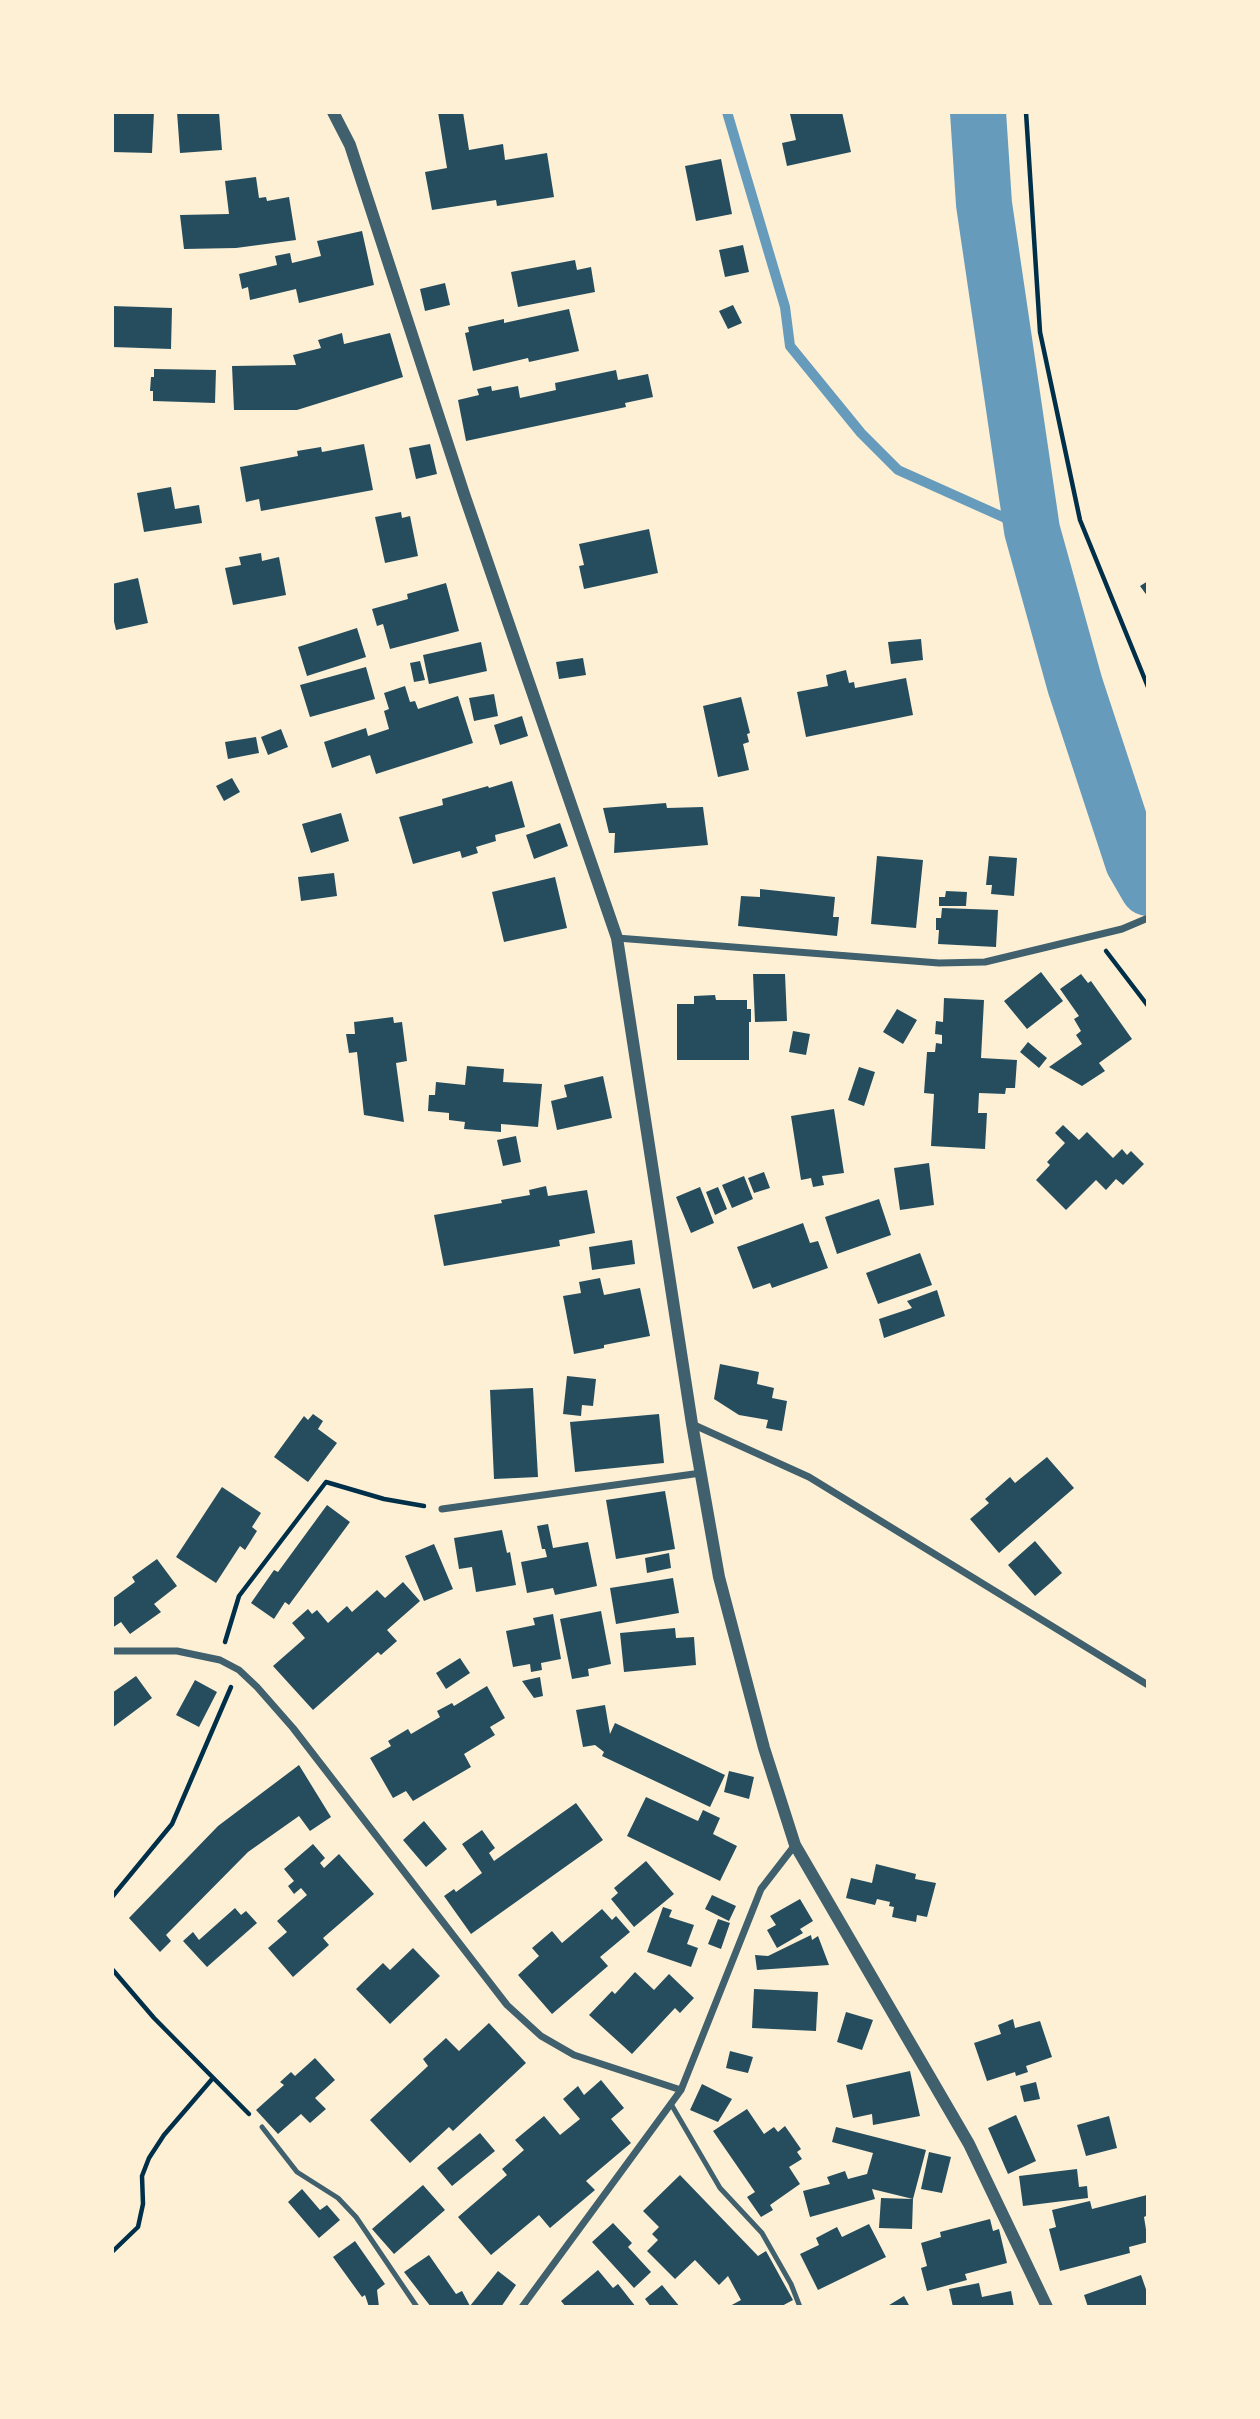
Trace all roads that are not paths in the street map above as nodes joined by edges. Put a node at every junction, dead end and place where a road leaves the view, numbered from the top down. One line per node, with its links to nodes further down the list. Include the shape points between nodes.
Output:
1 (333, 112): 3 (street, via 350,145)
2 (1148, 918): 3 (street, via 1122,929 985,962 939,963)
3 (617, 939): 4 (street)
4 (692, 1424): 5 (street); 8 (street, via 809,1477)
5 (701, 1473): 6 (street); 9 (street, via 719,1577)
6 (442, 1509)
7 (112, 1650): 10 (street, via 177,1651 220,1660 239,1671 293,1728 507,2005 541,2036 574,2055)
8 (1148, 1685)
9 (795, 1845): 10 (street, via 761,1889); 16 (street, via 969,2144)
10 (681, 2091): 11 (street)
11 (671, 2104): 14 (street); 15 (lane, via 720,2188 761,2233)
12 (262, 2127): 13 (lane, via 297,2172 338,2198 356,2217)
13 (417, 2307)
14 (522, 2307)
15 (800, 2307)
16 (1046, 2307)

